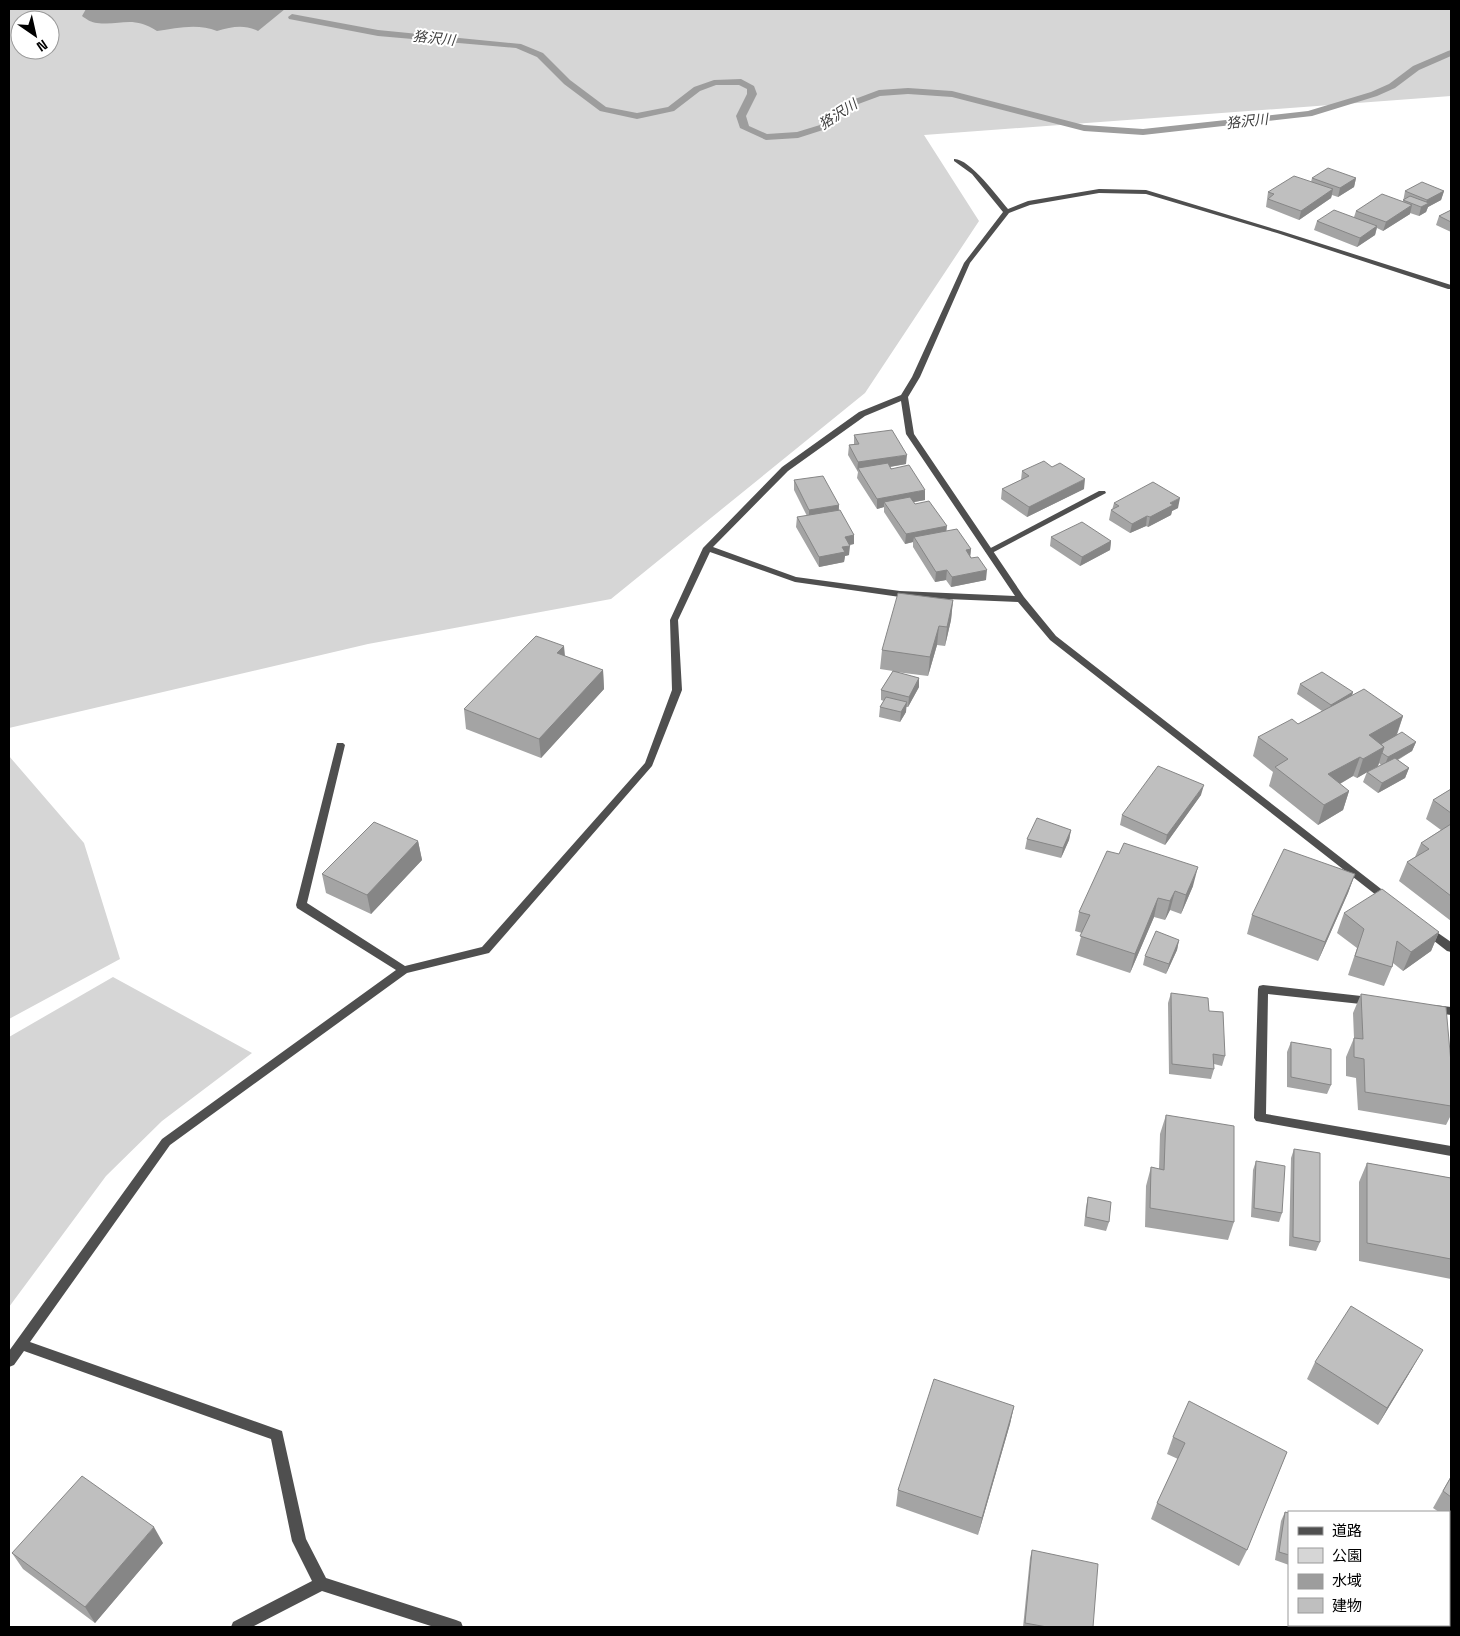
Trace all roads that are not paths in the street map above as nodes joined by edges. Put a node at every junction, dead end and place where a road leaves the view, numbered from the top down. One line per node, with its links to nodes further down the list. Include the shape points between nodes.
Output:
1 (956, 160): 2 (street, via 974,173)
2 (1007, 212): 3 (street, via 1028,203 1099,191 1146,192); 4 (street, via 967,263)
3 (1451, 288)
4 (904, 397): 6 (street, via 862,414 785,469); 7 (street, via 910,434)
5 (1102, 494): 7 (street)
6 (707, 548): 8 (street, via 794,579 900,594); 13 (street, via 674,620 677,690 649,764 485,950)
7 (989, 551): 8 (street)
8 (1021, 599): 10 (street, via 1053,638)
9 (340, 745): 13 (street, via 301,905)
10 (1397, 906)
11 (1420, 924): 12 (street)
12 (1451, 948)
13 (404, 970): 18 (street, via 166,1142)
14 (1382, 1003): 17 (street, via 1263,989 1260,1118)
15 (1422, 1008): 16 (street)
16 (1451, 1011)
17 (1451, 1151)
18 (20, 1344): 19 (street); 20 (street, via 278,1435 299,1541)
19 (9, 1361)
20 (321, 1584): 21 (street); 22 (street)
21 (238, 1627)
22 (456, 1627)

